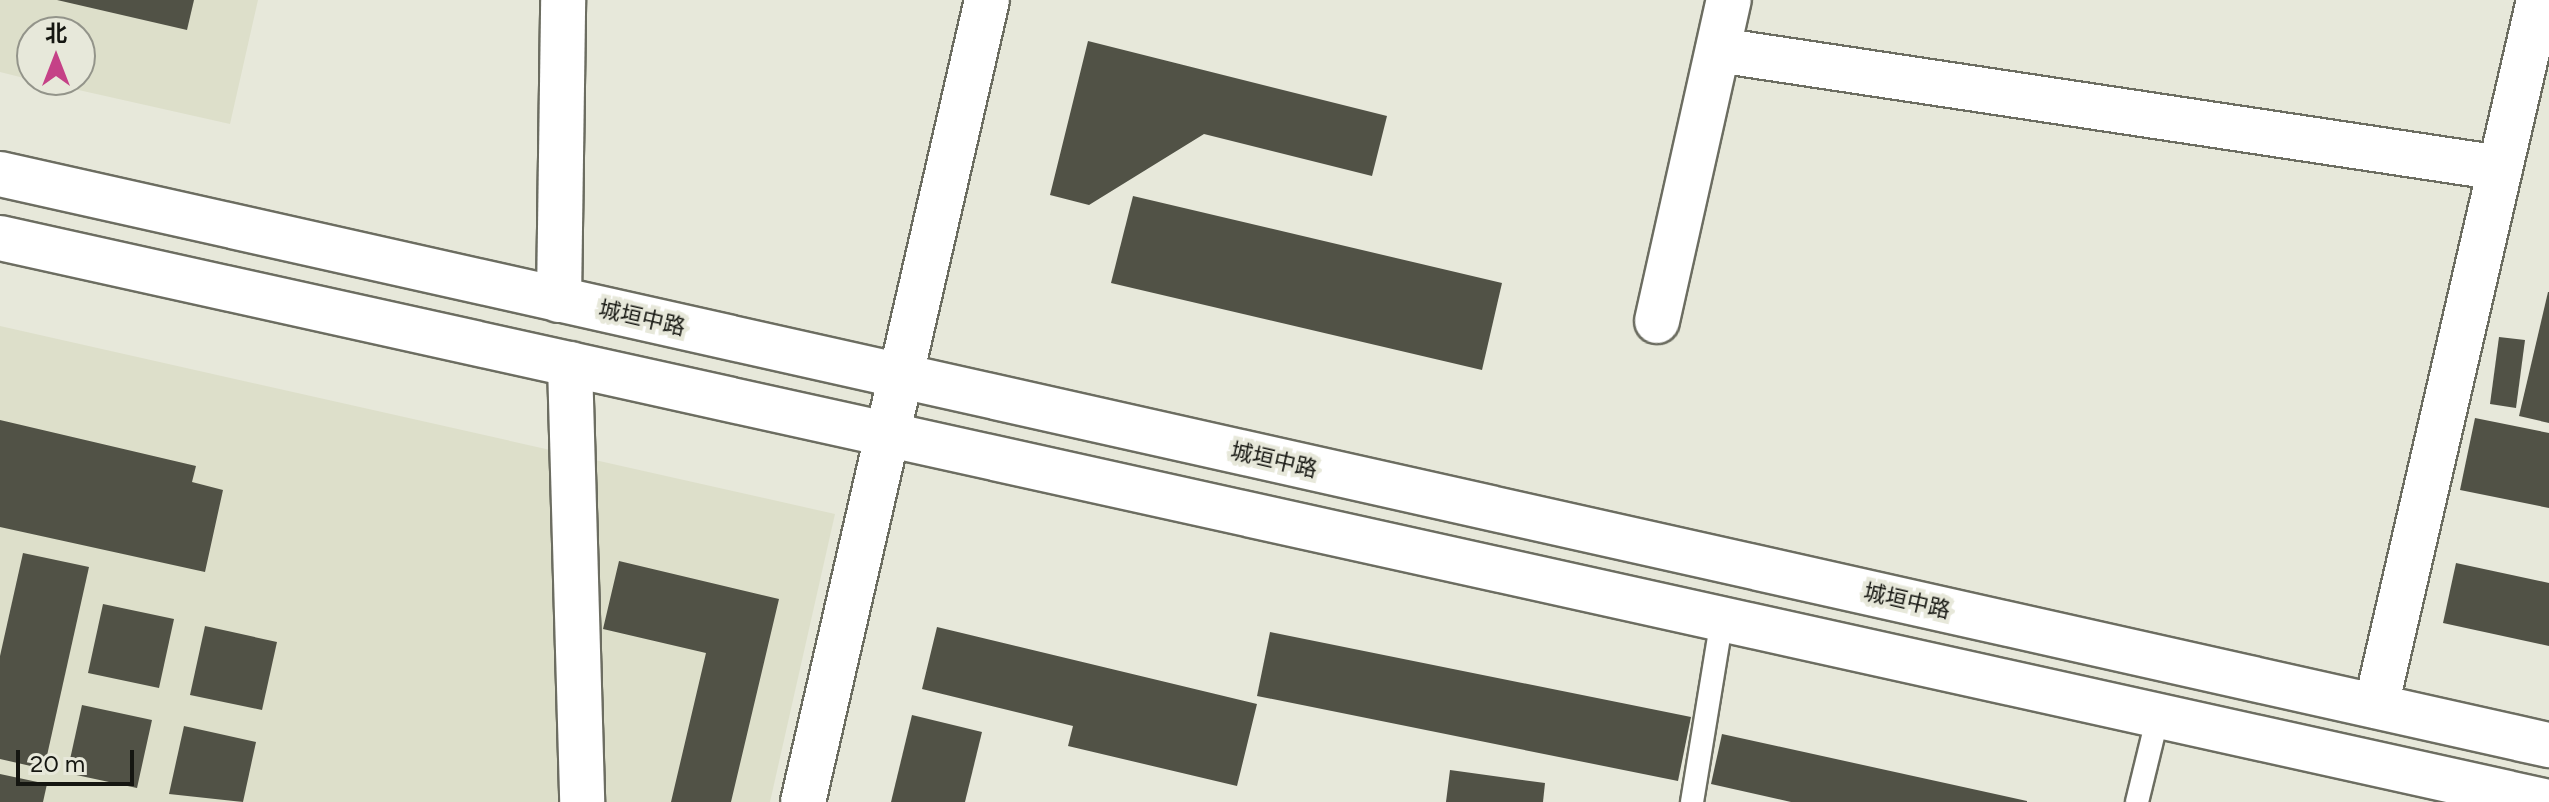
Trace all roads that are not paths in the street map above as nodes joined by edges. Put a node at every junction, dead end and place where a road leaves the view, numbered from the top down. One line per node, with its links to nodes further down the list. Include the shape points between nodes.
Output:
1 (563, 0): 9 (main road)
2 (987, 0): 12 (main road)
3 (1729, 0): 5 (main road)
4 (2539, 0): 6 (main road)
5 (1718, 50): 6 (main road); 10 (main road)
6 (2500, 168): 15 (main road)
7 (0, 174): 9 (main road, 城垣中路)
8 (0, 238): 11 (main road)
9 (559, 300): 12 (main road, 城垣中路)
10 (1657, 321)
11 (570, 364): 13 (main road); 18 (main road)
12 (901, 376): 13 (main road); 15 (main road, 城垣中路)
13 (887, 435): 14 (main road); 19 (main road)
14 (1722, 619): 16 (main road); 20 (lane)
15 (2376, 706): 17 (main road, 城垣中路)
16 (2158, 716): 21 (lane); 22 (main road)
17 (2549, 745)
18 (582, 802)
19 (803, 802)
20 (1692, 802)
21 (2137, 802)
22 (2549, 802)

